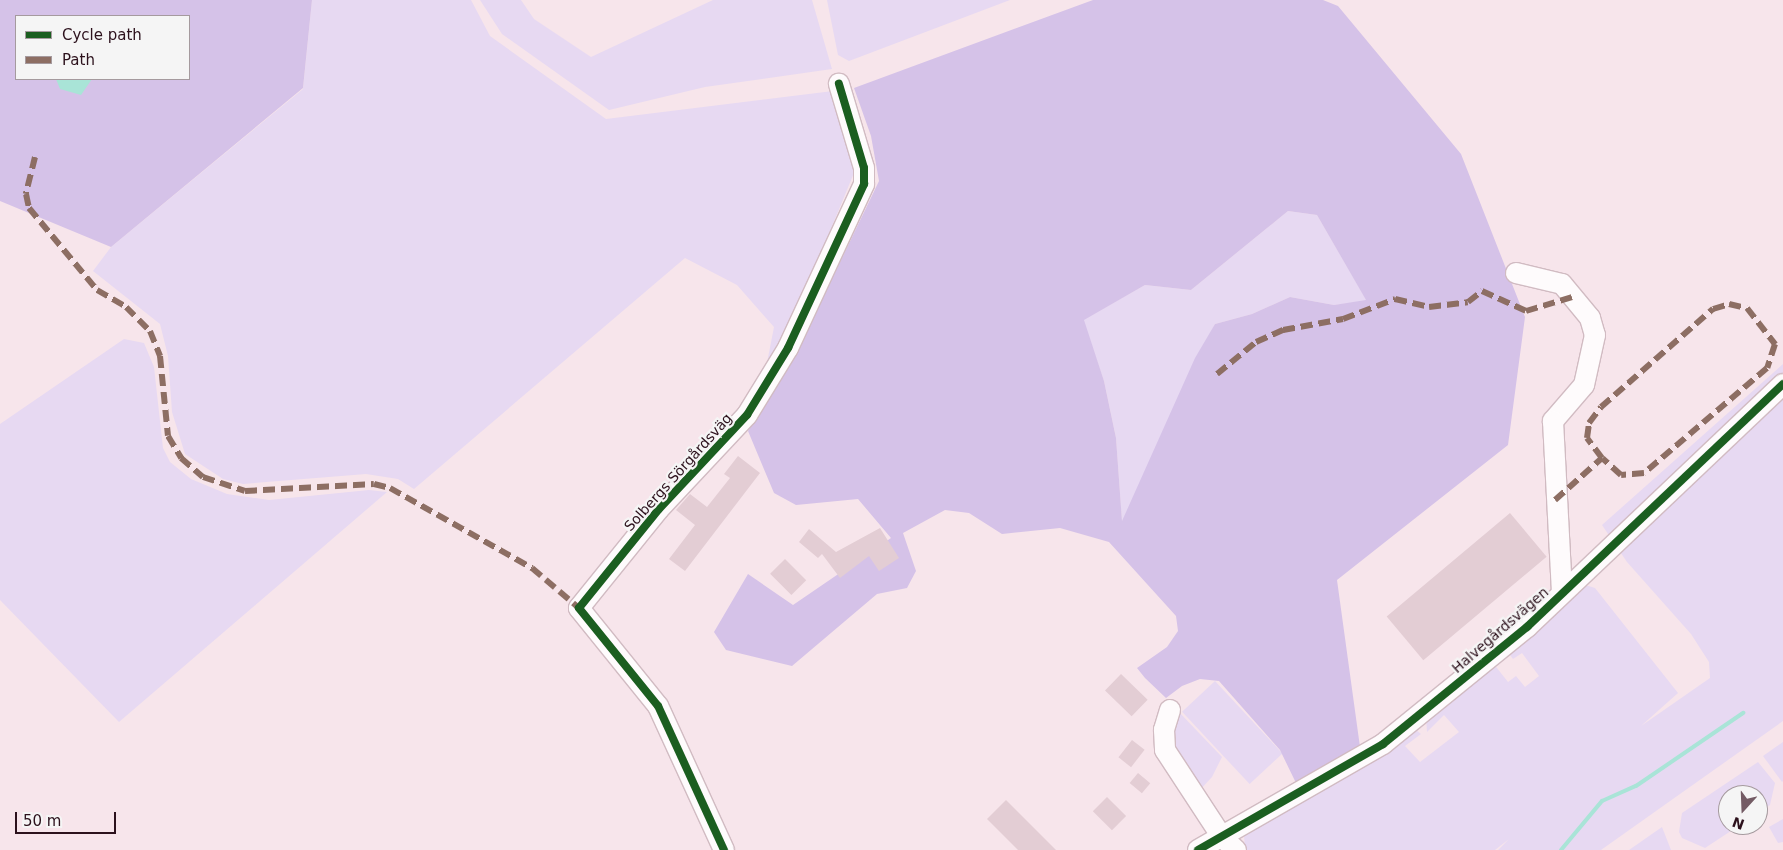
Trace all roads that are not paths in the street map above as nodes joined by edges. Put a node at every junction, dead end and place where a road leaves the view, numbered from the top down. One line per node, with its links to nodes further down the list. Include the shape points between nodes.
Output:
1 (839, 84): 7 (street, Solbergs Sörgårdsväg, via 864,168 864,184 788,348 747,415 659,508 578,608 658,706)
2 (1516, 273): 4 (street, via 1562,284 1590,318 1595,334 1584,385 1553,421)
3 (1783, 384): 4 (street, Halvegårdsvägen, via 1690,468 1599,562)
4 (1562, 592): 6 (street, Halvegårdsvägen, via 1526,627 1383,744)
5 (1170, 710): 6 (street, via 1164,730 1165,750)
6 (1229, 843): 8 (street, Halvegårdsvägen)
7 (724, 850)
8 (1198, 850)

